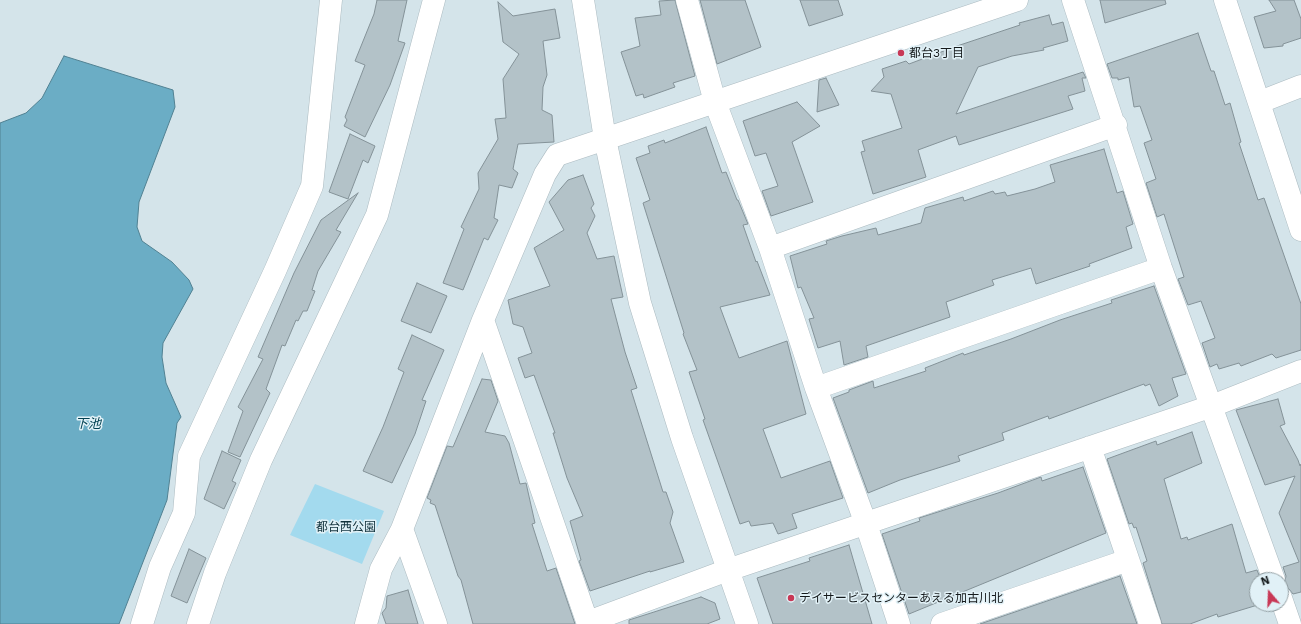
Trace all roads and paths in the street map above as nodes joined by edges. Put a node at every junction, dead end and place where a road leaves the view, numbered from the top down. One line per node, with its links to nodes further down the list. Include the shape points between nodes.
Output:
1 (330, 0): 28 (street, via 312,186 189,456 184,513 160,567)
2 (434, 0): 29 (street, via 377,215 261,460 214,573)
3 (582, 0): 12 (street)
4 (687, 0): 9 (street)
5 (1017, 0): 9 (street)
6 (1073, 0): 11 (street)
7 (1225, 0): 10 (street)
8 (1301, 86): 10 (street)
9 (715, 102): 12 (street); 14 (street)
10 (1260, 102): 13 (street)
11 (1116, 125): 14 (street); 15 (street)
12 (605, 139): 16 (street, via 557,155 545,174); 24 (street, via 640,303 682,438)
13 (1301, 230)
14 (770, 248): 18 (street)
15 (1161, 268): 18 (street); 19 (street)
16 (483, 320): 22 (street); 27 (street)
17 (1301, 371): 19 (street)
18 (816, 388): 21 (street)
19 (1212, 406): 20 (street); 25 (street)
20 (1090, 447): 21 (street); 23 (street)
21 (866, 524): 24 (street); 33 (street)
22 (402, 529): 30 (street, via 381,569); 31 (street)
23 (1128, 560): 34 (street); 35 (street)
24 (728, 570): 27 (street); 32 (street)
25 (1271, 572)
26 (1286, 612): 36 (street)
27 (588, 623)
28 (142, 624)
29 (198, 624)
30 (366, 624)
31 (436, 624)
32 (747, 624)
33 (899, 624)
34 (942, 624)
35 (1150, 624)
36 (1290, 624)

